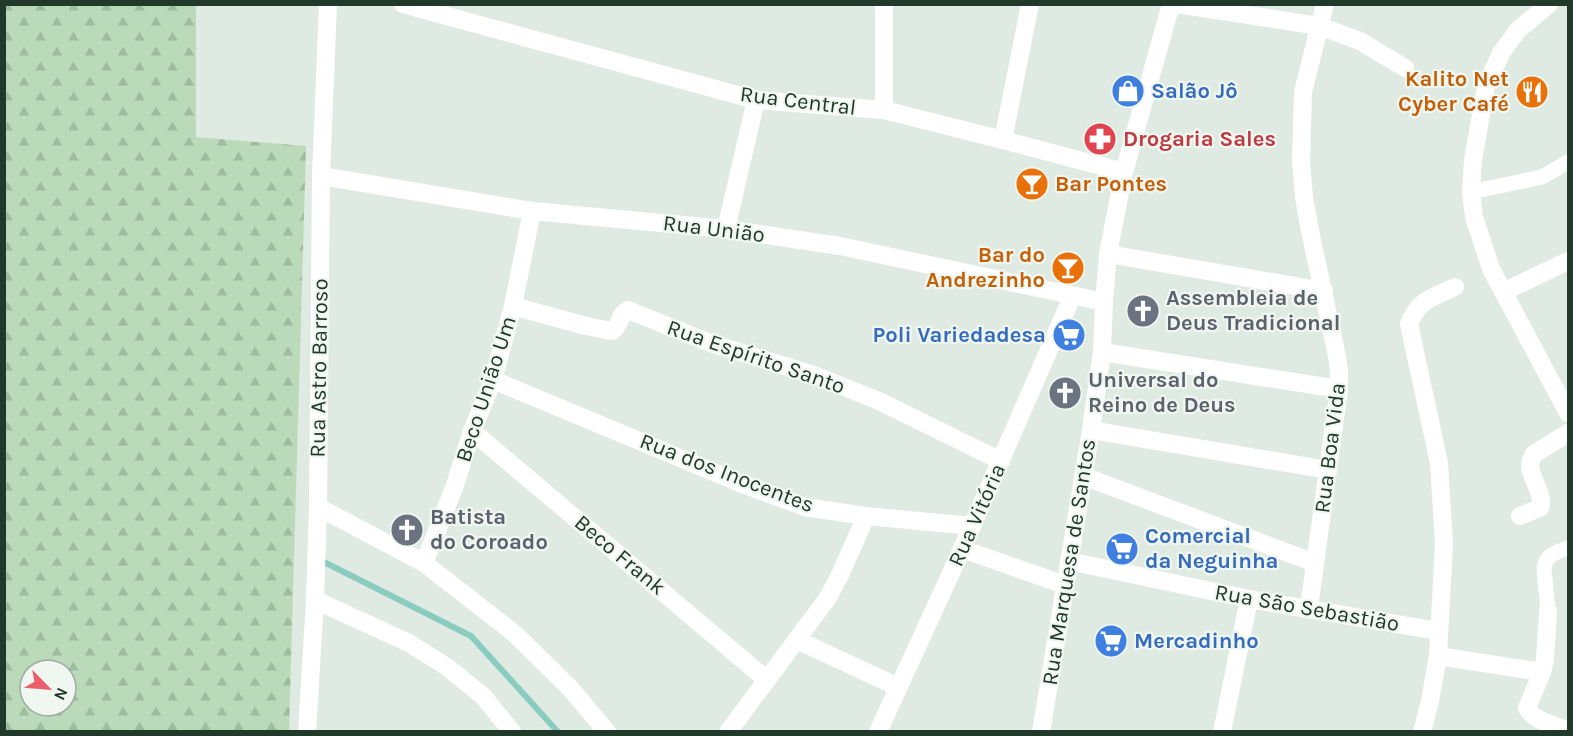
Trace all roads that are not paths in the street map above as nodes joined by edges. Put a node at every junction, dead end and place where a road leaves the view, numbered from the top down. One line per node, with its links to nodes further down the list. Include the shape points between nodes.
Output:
1 (328, 4): 16 (street, Rua Astro Barroso)
2 (403, 4): 11 (street, Rua Central)
3 (884, 4): 12 (street)
4 (1030, 4): 13 (street)
5 (1171, 4): 15 (street, Rua Marquesa de Santos)
6 (1178, 4): 9 (street)
7 (1325, 4): 9 (street, Rua Boa Vida)
8 (1549, 4): 17 (street, via 1518,30 1501,53 1486,87)
9 (1319, 26): 10 (street, via 1360,41); 23 (street, Rua Boa Vida, via 1303,92 1301,162 1310,231)
10 (1405, 68)
11 (756, 100): 12 (street, Rua Central); 19 (street)
12 (884, 110): 13 (street, Rua Central)
13 (1003, 140): 15 (street, Rua Central)
14 (1569, 162): 17 (street, via 1542,177)
15 (1124, 172): 20 (street, Rua Marquesa de Santos)
16 (321, 176): 18 (street, Rua União); 38 (street, Rua Astro Barroso)
17 (1471, 192): 24 (street, via 1482,243)
18 (532, 211): 19 (street, Rua União); 27 (street, Beco União Um)
19 (726, 229): 25 (street, Rua União, via 840,246)
20 (1108, 255): 23 (street); 26 (street, Rua Marquesa de Santos)
21 (1569, 261): 24 (street)
22 (1455, 287): 52 (street, via 1423,302 1409,324 1439,463 1444,544)
23 (1324, 291): 30 (street, Rua Boa Vida)
24 (1503, 292): 31 (street)
25 (1072, 297): 26 (street, Rua União); 35 (street, Rua Vitória)
26 (1104, 302): 28 (street, Rua Marquesa de Santos)
27 (513, 306): 29 (street, Beco União Um); 35 (street, Rua Espírito Santo, via 612,331 628,310 710,343 814,375)
28 (1102, 352): 30 (street); 33 (street, Rua Marquesa de Santos)
29 (493, 380): 32 (street, Beco União Um); 39 (street, Rua dos Inocentes, via 804,507)
30 (1339, 389): 36 (street, Rua Boa Vida)
31 (1569, 413)
32 (472, 430): 45 (street, Beco União Um); 56 (street, Beco Frank)
33 (1091, 430): 36 (street); 37 (street, Rua Marquesa de Santos)
34 (1569, 433): 40 (street, via 1531,458 1529,465 1542,501 1540,508)
35 (1001, 461): 41 (street, Rua Vitória)
36 (1328, 470): 46 (street, Rua Boa Vida)
37 (1083, 476): 44 (street, Rua Marquesa de Santos); 46 (street)
38 (318, 507): 45 (street); 49 (street, Rua Astro Barroso)
39 (866, 516): 41 (street, Rua dos Inocentes); 53 (street, via 827,599)
40 (1520, 516)
41 (972, 526): 43 (street, Rua Vitória)
42 (1569, 548): 51 (street, via 1545,561)
43 (962, 549): 47 (street); 57 (street, Rua Vitória)
44 (1069, 561): 47 (street, Rua Marquesa de Santos); 48 (street, Rua São Sebastião)
45 (424, 563): 62 (street, via 515,634 570,688)
46 (1315, 563): 50 (street, Rua Boa Vida)
47 (1065, 585): 64 (street, Rua Marquesa de Santos)
48 (1248, 599): 50 (street, Rua São Sebastião); 65 (street)
49 (315, 600): 60 (street, Rua Astro Barroso); 61 (street, via 409,643 447,667 483,696)
50 (1309, 608): 52 (street, Rua São Sebastião)
51 (1548, 611): 55 (street)
52 (1439, 631): 54 (street)
53 (797, 640): 56 (street); 57 (street)
54 (1438, 656): 55 (street); 66 (street)
55 (1542, 672): 59 (street, via 1527,708 1534,717)
56 (767, 680): 58 (street)
57 (898, 687): 63 (street, Rua Vitória)
58 (736, 729)
59 (1569, 731)
60 (307, 732)
61 (512, 732)
62 (607, 732)
63 (878, 732)
64 (1041, 732)
65 (1222, 732)
66 (1422, 732)

